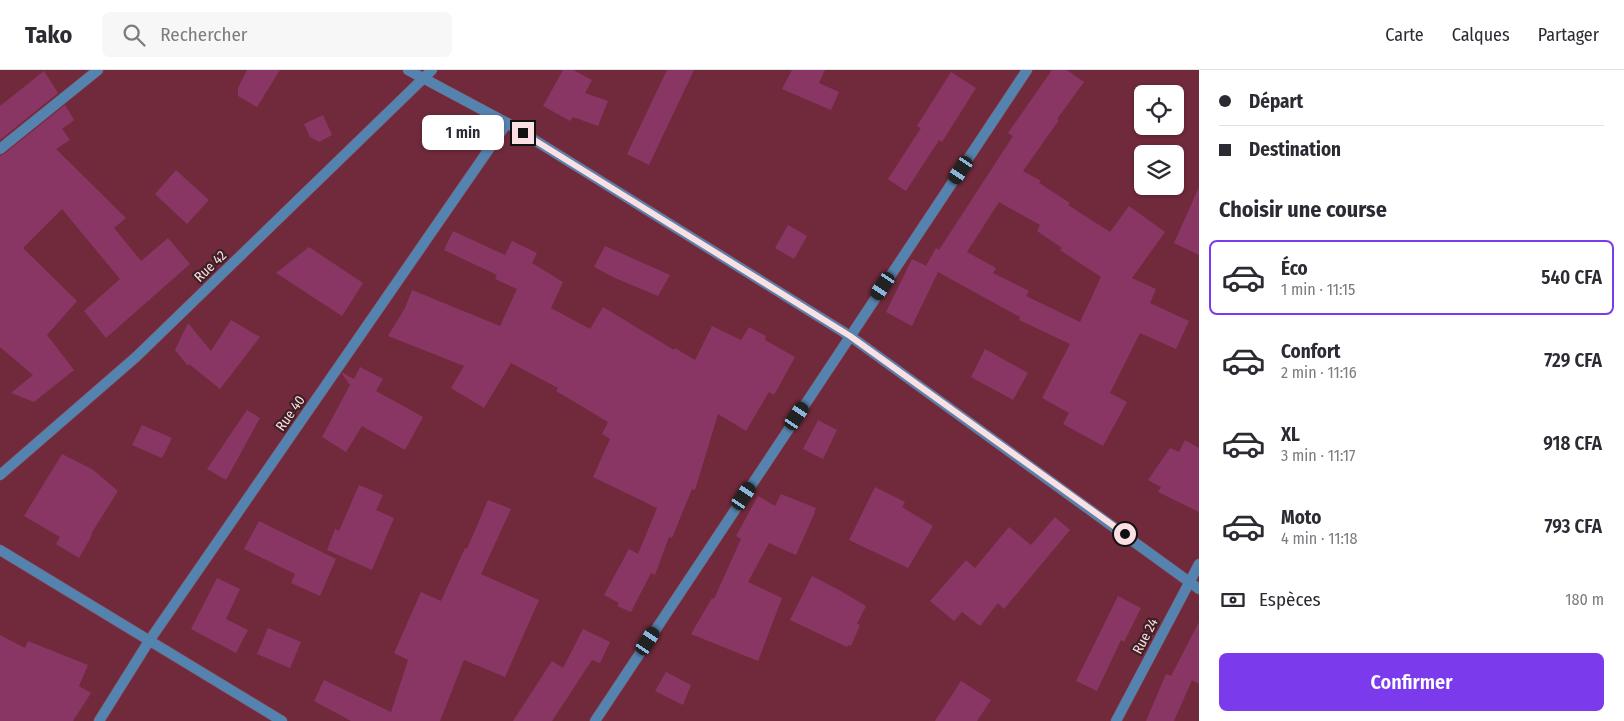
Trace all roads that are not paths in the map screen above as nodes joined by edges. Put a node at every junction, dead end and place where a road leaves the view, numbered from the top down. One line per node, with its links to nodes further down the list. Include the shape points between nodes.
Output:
1 (98, 70): 7 (street)
2 (408, 70): 5 (street)
3 (432, 70): 5 (street, Rue 42)
4 (1027, 70): 8 (street)
5 (423, 78): 6 (street); 9 (street, Rue 42, via 136,357)
6 (507, 123): 8 (street); 14 (street, Rue 40)
7 (0, 149)
8 (850, 336): 12 (street); 17 (street)
9 (0, 474)
10 (0, 550): 14 (street)
11 (1199, 564): 12 (street, Rue 24)
12 (1190, 581): 13 (street); 18 (street, Rue 24)
13 (1199, 589)
14 (149, 641): 15 (street, Rue 40); 16 (street)
15 (99, 721)
16 (282, 721)
17 (595, 721)
18 (1116, 721)

